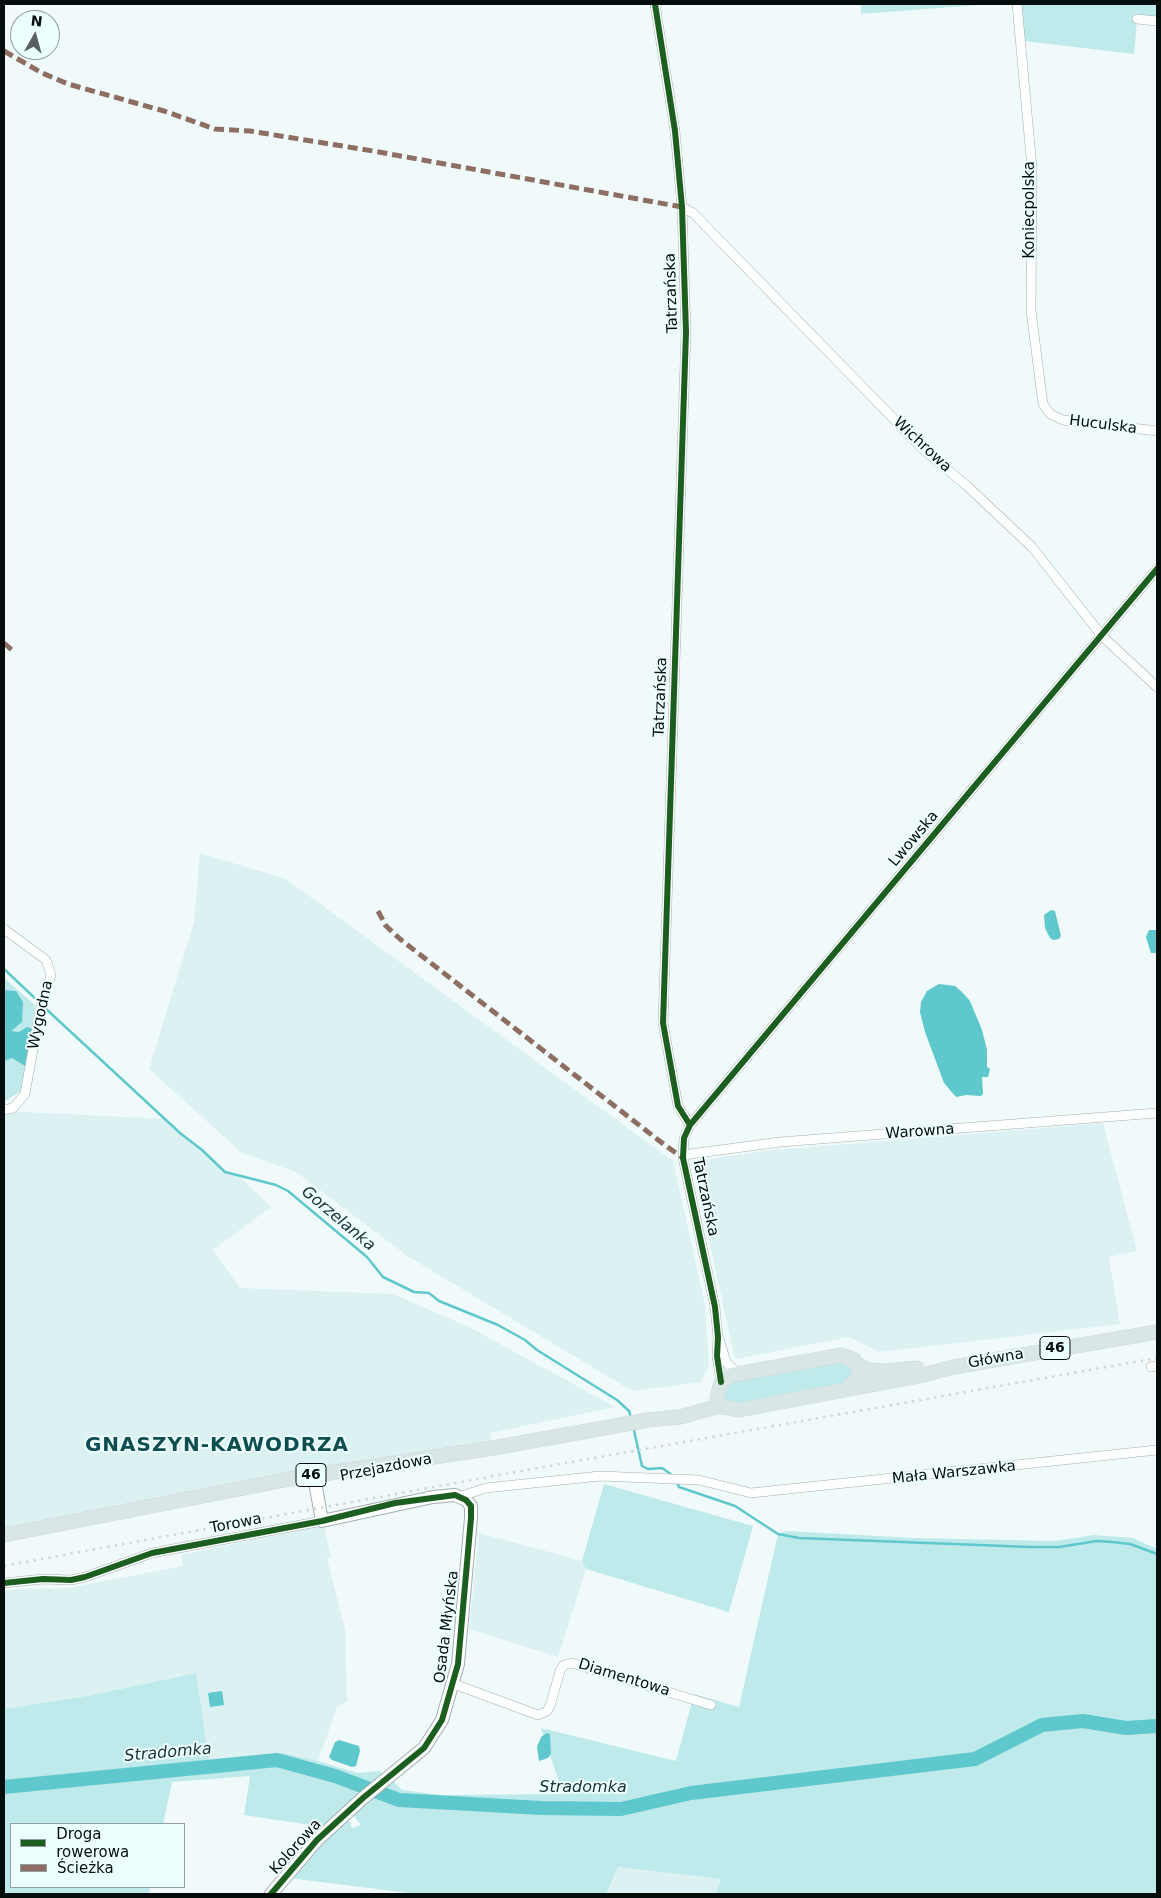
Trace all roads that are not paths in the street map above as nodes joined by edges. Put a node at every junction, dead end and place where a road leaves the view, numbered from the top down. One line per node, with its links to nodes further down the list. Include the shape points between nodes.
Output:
1 (655, 4): 5 (street, Tatrzańska, via 675,131)
2 (1017, 4): 6 (street, Koniecpolska, via 1032,168 1031,311 1043,404)
3 (1137, 19): 4 (street)
4 (1157, 21)
5 (682, 207): 9 (street, Wichrowa, via 693,213 926,452 1032,546); 14 (street, Tatrzańska, via 686,332 663,1023 678,1106)
6 (1050, 414): 7 (street, Huculska, via 1076,423)
7 (1157, 431)
8 (1157, 569): 9 (street, Lwowska)
9 (1102, 636): 10 (street, Wichrowa); 14 (street, Lwowska)
10 (1157, 687)
11 (4, 929): 12 (street, Wygodna, via 46,960 51,975 40,1010 25,1094 12,1108)
12 (4, 1110)
13 (1157, 1113): 15 (street, Warowna, via 780,1142)
14 (690, 1124): 15 (street, Tatrzańska, via 684,1138)
15 (683, 1155): 17 (street, Tatrzańska, via 715,1308)
16 (1157, 1332): 19 (main road, Główna / 46)
17 (718, 1337): 20 (street, Tatrzańska, via 729,1367); 21 (street, Tatrzańska)
18 (859, 1366): 19 (main road, Główna / 46, via 887,1371); 20 (main road, 46, via 853,1359 842,1355); 22 (main road, via 857,1378)
19 (953, 1367): 22 (main road, Główna / 46)
20 (738, 1374): 21 (main road, 46, via 732,1375)
21 (719, 1388): 23 (main road, via 719,1403); 24 (main road, Przejazdowa / 46, via 694,1406)
22 (848, 1389): 23 (main road, 46, via 739,1410)
23 (723, 1407): 24 (main road, Przejazdowa / 46)
24 (652, 1419): 26 (main road, Przejazdowa / 46)
25 (1157, 1450): 28 (street, Mała Warszawka, via 751,1493 714,1482 600,1476 486,1488)
26 (460, 1453): 27 (main road, Przejazdowa / 46); 29 (main road, Przejazdowa / 46, via 290,1479)
27 (315, 1482): 29 (main road, Przejazdowa / 46); 30 (street)
28 (461, 1496): 30 (street, Torowa, via 404,1502); 33 (street, Osada Młyńska, via 471,1506)
29 (163, 1505): 31 (main road, Przejazdowa / 46)
30 (322, 1521): 32 (street, Torowa, via 152,1553 86,1577)
31 (4, 1535)
32 (4, 1583)
33 (454, 1684): 34 (street, Diamentowa, via 538,1715 550,1706 560,1671 564,1665 572,1663); 35 (street, Osada Młyńska, via 442,1720 424,1748)
34 (711, 1705)
35 (363, 1798): 36 (street, Kolorowa, via 317,1840)
36 (271, 1894)

